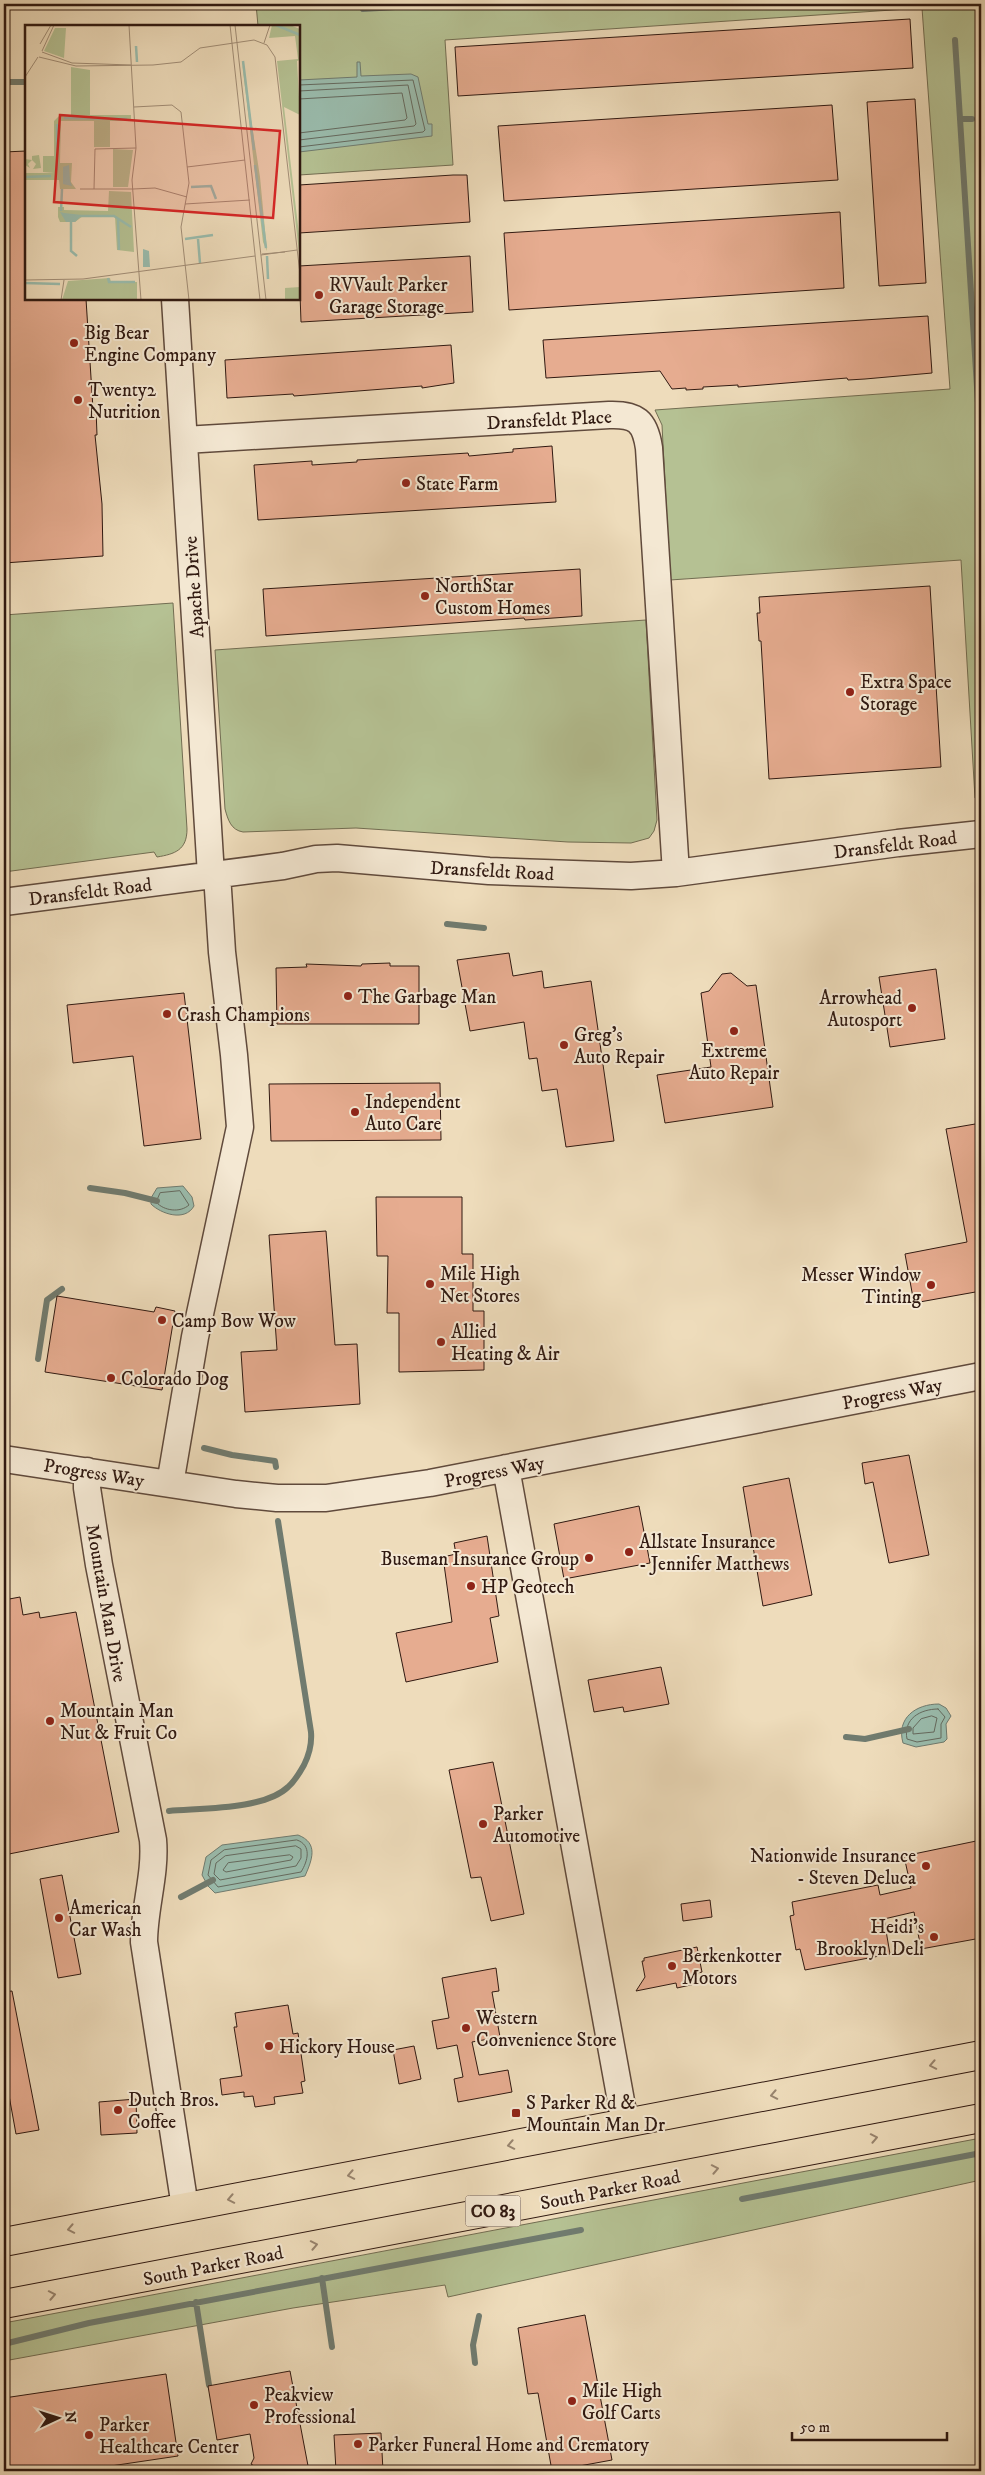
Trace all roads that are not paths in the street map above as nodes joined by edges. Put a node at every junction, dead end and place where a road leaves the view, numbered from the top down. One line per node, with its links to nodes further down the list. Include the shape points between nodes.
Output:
1 (175, 300): 2 (street, Apache Drive)
2 (184, 440): 4 (street, Dransfeldt Place, via 610,415 635,418 644,430 649,448); 5 (street, Apache Drive)
3 (981, 834): 4 (street, Dransfeldt Road)
4 (676, 873): 5 (street, Dransfeldt Road, via 608,876 489,871 337,858)
5 (214, 874): 6 (street, Dransfeldt Road); 11 (street, Apache Drive, via 240,1126 195,1337)
6 (4, 902)
7 (981, 1376): 9 (street, Progress Way)
8 (4, 1458): 10 (street, Progress Way)
9 (506, 1468): 11 (street, Progress Way, via 326,1498 258,1496); 14 (street)
10 (87, 1471): 11 (street, Progress Way); 15 (street, Mountain Man Drive, via 99,1565 153,1840 144,1942)
11 (170, 1484)
12 (981, 2056): 14 (highway, one-way to 14)
13 (981, 2118): 17 (highway, South Parker Road / CO 83, one-way to 13)
14 (624, 2123): 15 (highway, one-way to 15)
15 (185, 2207): 16 (highway, one-way to 16)
16 (4, 2242)
17 (4, 2304)

